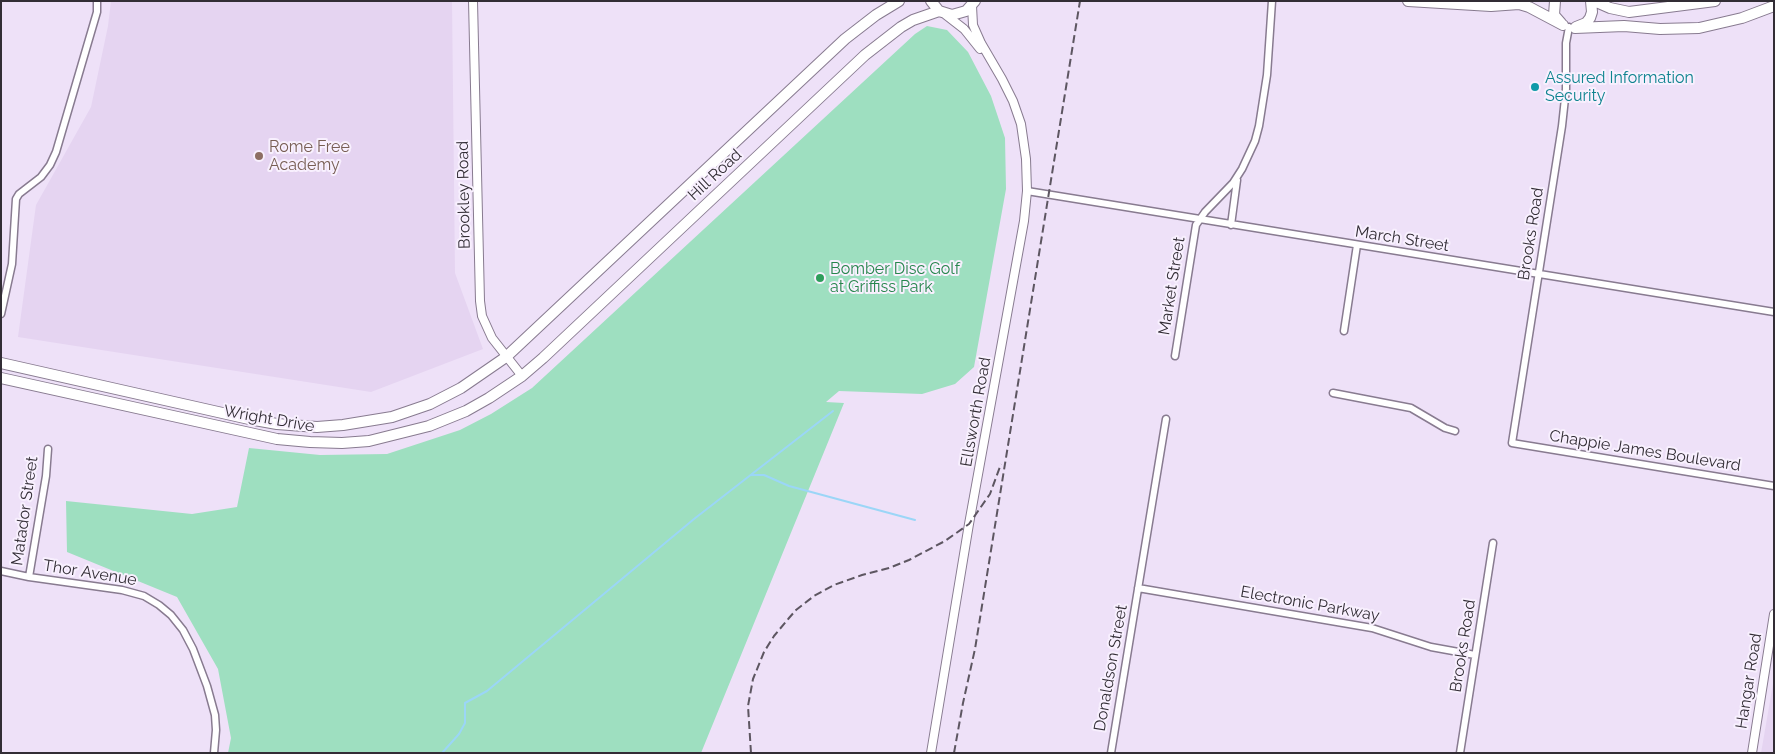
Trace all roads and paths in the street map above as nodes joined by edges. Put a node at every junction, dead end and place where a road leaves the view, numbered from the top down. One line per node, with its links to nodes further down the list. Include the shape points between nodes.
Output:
1 (97, 1): 22 (street, via 97,12 56,152 41,176 16,198 12,264)
2 (473, 1): 25 (street, Brookley Road, via 480,301 484,322)
3 (899, 1): 25 (main road, Hill Road, via 845,39)
4 (930, 1): 12 (main road)
5 (1272, 1): 15 (street, Market Street, via 1262,111 1255,141)
6 (1408, 1): 13 (main road, via 1491,6 1519,4)
7 (1555, 1): 13 (main road, via 1554,15)
8 (1592, 1): 9 (main road, via 1629,12); 13 (main road, via 1590,18 1581,26)
9 (1715, 1)
10 (973, 4): 12 (main road, Hill Road, via 959,14); 14 (street, Ellsworth Road, via 973,25)
11 (1774, 6): 13 (main road, via 1742,18 1699,28)
12 (941, 12): 14 (street, Ellsworth Road, via 964,29); 27 (main road, Hill Road, via 913,20 865,55)
13 (1569, 27): 20 (street, Brooks Road, via 1564,110)
14 (1002, 79): 16 (street, Ellsworth Road, via 1024,137)
15 (1237, 176): 17 (street, Market Street); 18 (street)
16 (1027, 191): 17 (street, March Street); 42 (street, Ellsworth Road)
17 (1199, 219): 18 (street, March Street); 24 (street, Market Street, via 1194,231)
18 (1231, 225): 19 (street, March Street)
19 (1357, 246): 20 (street, March Street); 23 (street)
20 (1538, 274): 21 (street, March Street); 32 (street, Brooks Road)
21 (1774, 312)
22 (1, 314)
23 (1344, 331)
24 (1175, 356)
25 (506, 357): 26 (main road, Wright Drive, via 461,388 430,404 372,422 317,427 248,419); 27 (street, Brookley Road)
26 (1, 363)
27 (522, 376): 28 (main road, Wright Drive, via 466,411 429,426 398,435 342,443 277,439)
28 (1, 378)
29 (1333, 393): 31 (street, via 1411,408)
30 (1166, 419): 38 (street)
31 (1455, 431)
32 (1512, 443): 34 (street, Chappie James Boulevard)
33 (48, 449): 37 (street, Matador Street)
34 (1774, 486)
35 (1493, 543): 40 (street, Brooks Road)
36 (1, 571): 37 (street, Thor Avenue)
37 (29, 578): 41 (street, Thor Avenue, via 122,590 144,596 171,615 184,630 207,686 215,715)
38 (1138, 588): 40 (street, Electronic Parkway, via 1372,628 1431,647); 43 (street, Donaldson Street)
39 (1774, 614): 45 (street, Hangar Road)
40 (1475, 655): 44 (street, Brooks Road)
41 (214, 753)
42 (931, 753)
43 (1111, 753)
44 (1460, 753)
45 (1752, 753)

